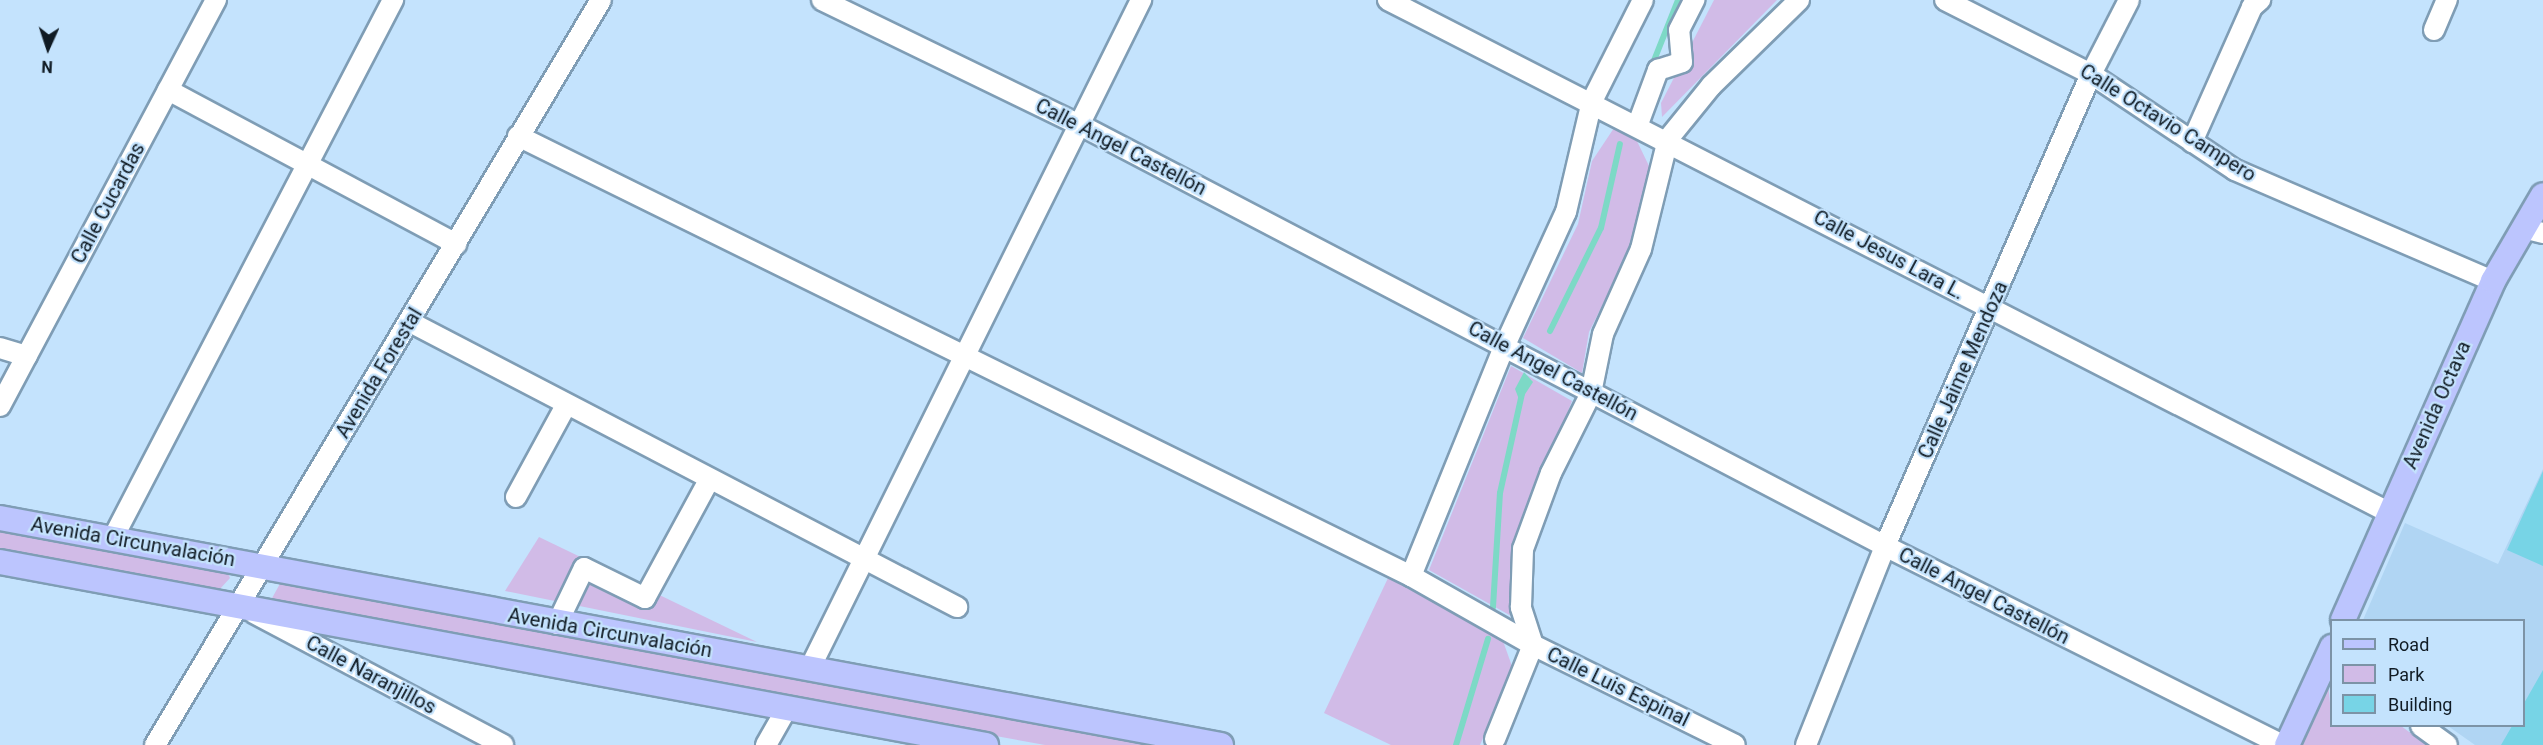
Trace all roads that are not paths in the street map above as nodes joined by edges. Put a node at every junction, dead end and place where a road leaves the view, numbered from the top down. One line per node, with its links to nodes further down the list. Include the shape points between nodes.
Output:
1 (216, 0): 16 (street, Calle Cucardas)
2 (393, 0): 23 (street)
3 (601, 0): 20 (street, Avenida Forestal)
4 (822, 0): 19 (street, Calle Angel Castellón)
5 (1141, 0): 19 (street)
6 (1388, 0): 17 (street, Calle Jesus Lara L.)
7 (1643, 0): 17 (street)
8 (1694, 0): 18 (street, via 1679,30 1682,63 1658,70)
9 (1799, 0): 21 (street, via 1711,86)
10 (1945, 0): 15 (street, Calle Octavio Campero)
11 (2129, 0): 15 (street, Calle Jaime Mendoza)
12 (2260, 0): 22 (street, via 2252,7)
13 (2447, 0): 14 (street)
14 (2434, 30)
15 (2091, 74): 22 (street, Calle Octavio Campero); 28 (street, Calle Jaime Mendoza)
16 (168, 90): 23 (street); 32 (street, Calle Cucardas)
17 (1592, 101): 18 (street, Calle Jesus Lara L.); 30 (street, via 1566,212)
18 (1638, 124): 21 (street, Calle Jesus Lara L.)
19 (1082, 126): 30 (street, Calle Angel Castellón); 33 (street)
20 (518, 136): 26 (street, Avenida Forestal); 33 (street, Calle Luis Espinal)
21 (1668, 139): 28 (street, Calle Jesus Lara L.); 34 (street, via 1641,249 1603,334)
22 (2192, 142): 27 (street, Calle Octavio Campero, via 2235,170)
23 (304, 164): 26 (street); 41 (street)
24 (2543, 195): 25 (main road, Avenida Octava)
25 (2533, 230): 27 (main road, Avenida Octava)
26 (457, 244): 29 (street, Avenida Forestal)
27 (2493, 281): 39 (main road, Avenida Octava)
28 (1991, 308): 39 (street, Calle Jesus Lara L.); 42 (street, Calle Jaime Mendoza)
29 (410, 322): 36 (street); 45 (street, Avenida Forestal)
30 (1505, 345): 34 (street, Calle Angel Castellón); 46 (street)
31 (0, 348): 32 (street)
32 (27, 356): 35 (street, Calle Cucardas)
33 (963, 357): 43 (street); 46 (street, Calle Luis Espinal)
34 (1591, 393): 42 (street, Calle Angel Castellón); 51 (street, via 1551,473 1523,549 1521,607)
35 (0, 406)
36 (566, 407): 37 (street); 38 (street)
37 (709, 480): 43 (street); 50 (street, via 645,598 584,568)
38 (516, 497)
39 (2388, 513): 49 (main road, Avenida Octava)
40 (0, 518): 41 (main road, Avenida Circunvalación)
41 (113, 538): 45 (main road, Avenida Circunvalación)
42 (1885, 546): 63 (street, Calle Jaime Mendoza); 64 (street, Calle Angel Castellón)
43 (863, 559): 48 (street); 53 (street)
44 (0, 562): 47 (main road)
45 (263, 565): 47 (street, Avenida Forestal); 50 (main road, Avenida Circunvalación)
46 (1411, 576): 51 (street, Calle Luis Espinal)
47 (238, 605): 54 (main road, via 534,665); 57 (street, Calle Naranjillos); 58 (street, Avenida Forestal)
48 (957, 607)
49 (2344, 619)
50 (557, 624): 53 (main road, Avenida Circunvalación)
51 (1533, 645): 56 (street); 62 (street, Calle Luis Espinal)
52 (2330, 654): 64 (main road)
53 (810, 668): 61 (main road, Avenida Circunvalación)
54 (787, 708): 59 (street); 60 (main road)
55 (2422, 727): 65 (street)
56 (1495, 740)
57 (499, 744)
58 (155, 745)
59 (766, 745)
60 (986, 745)
61 (1221, 745)
62 (1735, 745)
63 (1806, 745)
64 (2284, 745)
65 (2447, 745)

